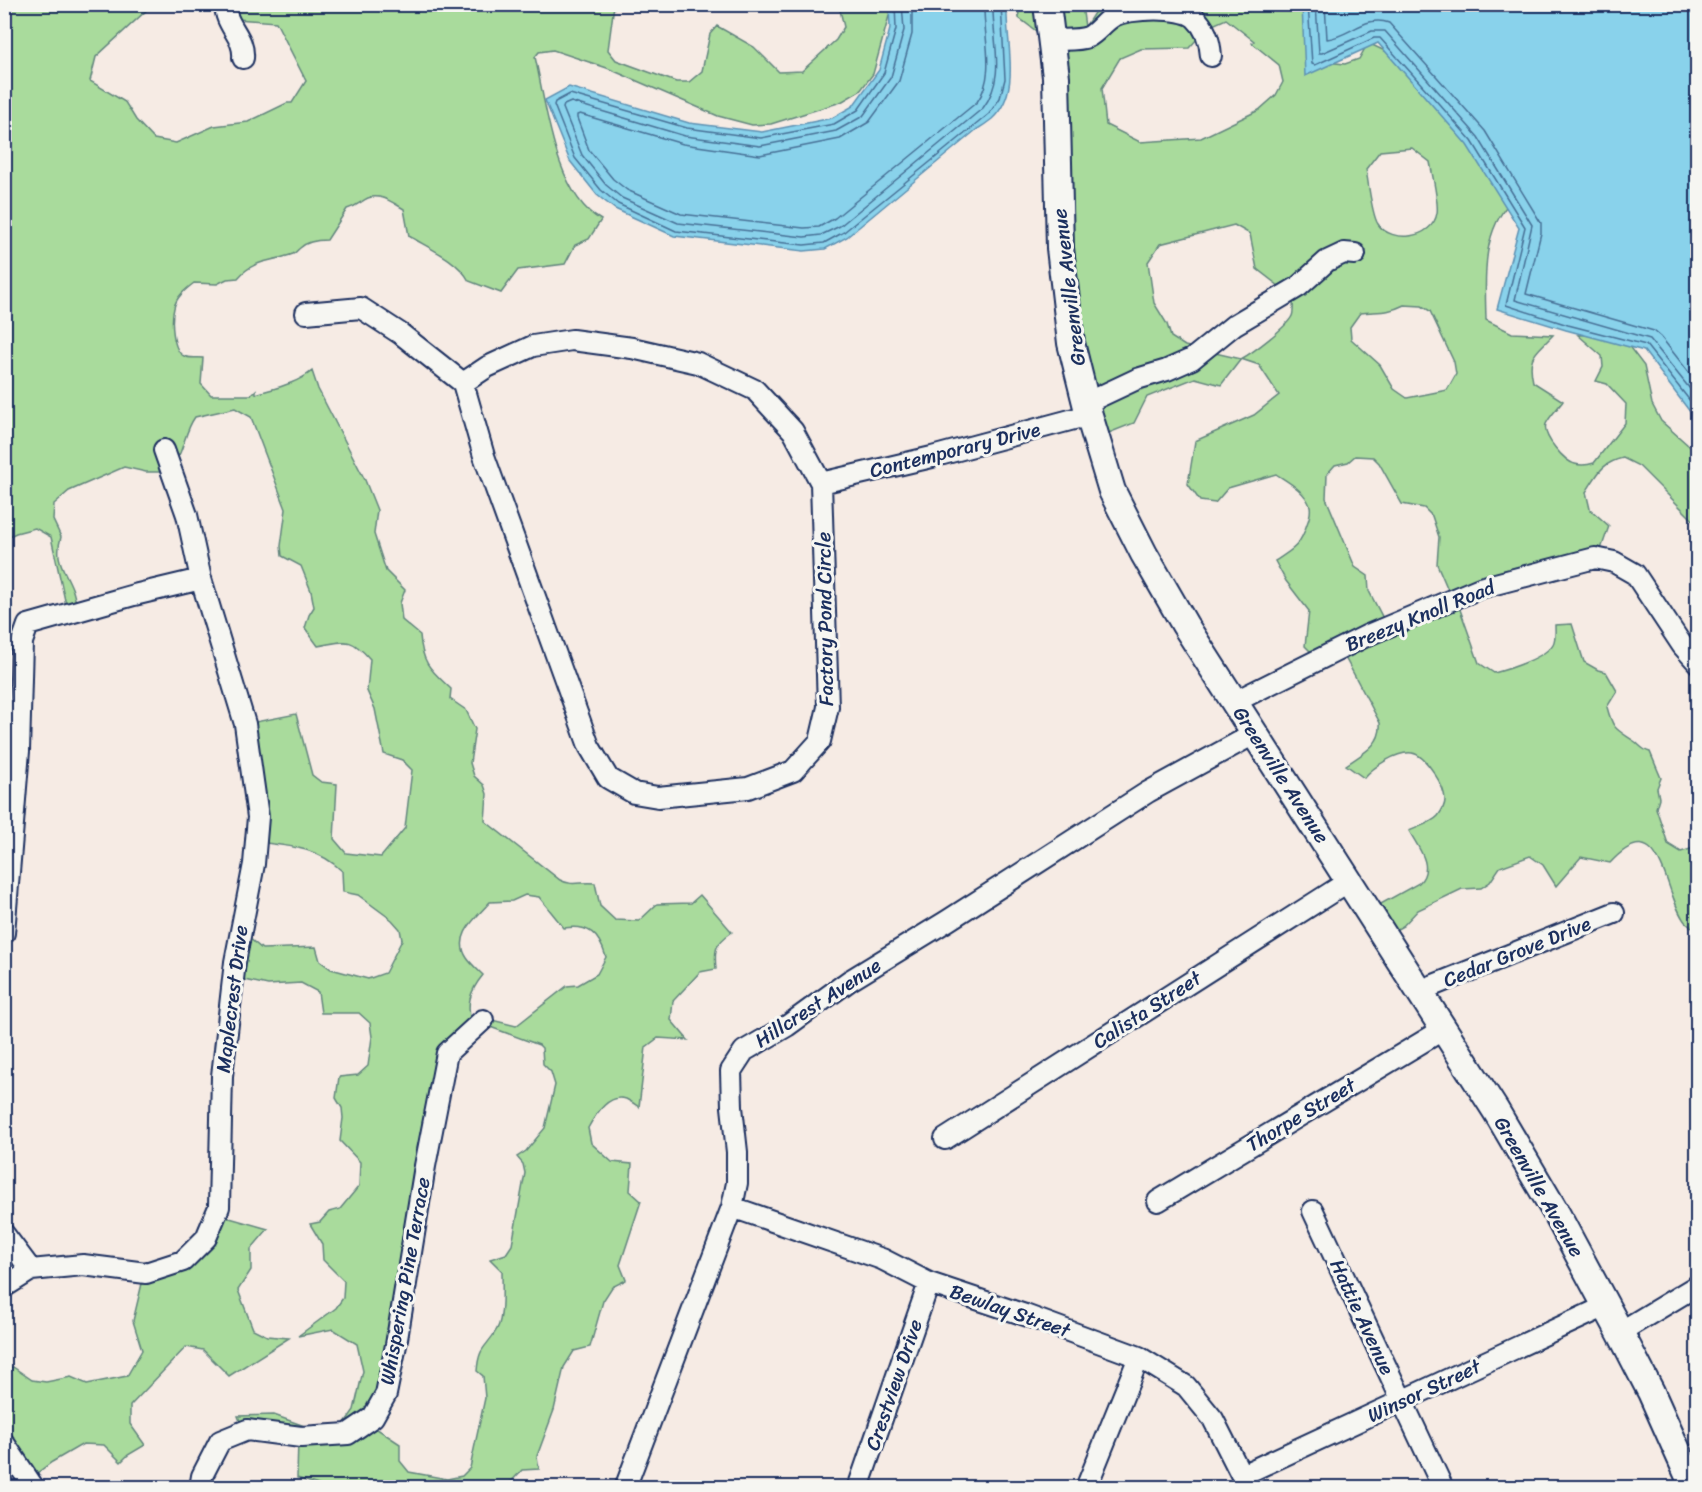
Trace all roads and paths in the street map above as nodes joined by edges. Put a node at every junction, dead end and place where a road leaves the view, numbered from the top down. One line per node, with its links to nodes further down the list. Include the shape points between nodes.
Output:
1 (225, 4): 5 (street, via 226,19 244,46)
2 (1047, 4): 3 (main road, Greenville Avenue)
3 (1051, 40): 4 (street, via 1086,38 1114,16 1155,9 1186,13 1194,18 1207,34); 9 (main road, Greenville Avenue, via 1056,77 1060,248 1071,343)
4 (1210, 56)
5 (243, 58)
6 (1355, 254): 9 (street, Contemporary Drive, via 1344,253 1327,261 1298,288 1234,325 1192,359 1137,379)
7 (306, 313): 8 (street, via 361,308)
8 (463, 383): 11 (street, Factory Pond Circle, via 533,346 572,340 698,363 755,390 793,431); 11 (street, Factory Pond Circle, via 487,466 589,747 608,778 634,793 658,797 748,788 793,771 820,741 828,707)
9 (1088, 409): 11 (street, Contemporary Drive, via 932,457); 14 (main road, Greenville Avenue, via 1112,491 1144,554)
10 (164, 450): 12 (street, Maplecrest Drive, via 187,516)
11 (822, 483)
12 (201, 579): 18 (street, via 28,625 22,642 19,751); 27 (street, Maplecrest Drive, via 245,724 258,817 222,1076 219,1207 206,1238 183,1261 146,1274 83,1265)
13 (1698, 663): 14 (street, Breezy Knoll Road, via 1635,574 1614,562 1595,558 1480,588 1368,635)
14 (1234, 702): 15 (main road, Greenville Avenue)
15 (1254, 734): 16 (main road, Greenville Avenue); 24 (street, Hillcrest Avenue, via 1148,792 744,1051 731,1071 737,1162)
16 (1349, 881): 19 (main road, Greenville Avenue); 22 (street, Calista Street)
17 (1614, 913): 19 (street, Cedar Grove Drive)
18 (4, 933)
19 (1419, 991): 21 (main road, Greenville Avenue)
20 (483, 1020): 39 (street, Whispering Pine Terrace, via 447,1053 396,1345 386,1394 373,1417 348,1434 301,1437 247,1430 229,1437 220,1441)
21 (1444, 1029): 23 (street, Thorpe Street); 31 (main road, Greenville Avenue, via 1544,1191)
22 (945, 1139)
23 (1158, 1201)
24 (732, 1207): 28 (street, Bewlay Street, via 882,1258); 40 (street, Hillcrest Avenue)
25 (1314, 1211): 34 (street, Hattie Avenue)
26 (4, 1234): 27 (street)
27 (31, 1270): 30 (street, Maplecrest Drive)
28 (929, 1283): 33 (street, Bewlay Street); 41 (street, Crestview Drive)
29 (1698, 1285): 32 (street)
30 (4, 1287)
31 (1606, 1306): 32 (main road, Greenville Avenue); 34 (street, Winsor Street)
32 (1620, 1332): 37 (main road, Greenville Avenue)
33 (1139, 1358): 36 (street, Bewlay Street, via 1186,1386 1213,1419); 42 (street)
34 (1401, 1401): 36 (street, Winsor Street); 43 (street, Hattie Avenue)
35 (4, 1443): 38 (street)
36 (1245, 1481)
37 (1696, 1487)
38 (34, 1488)
39 (200, 1488)
40 (625, 1488)
41 (858, 1488)
42 (1086, 1488)
43 (1443, 1488)

